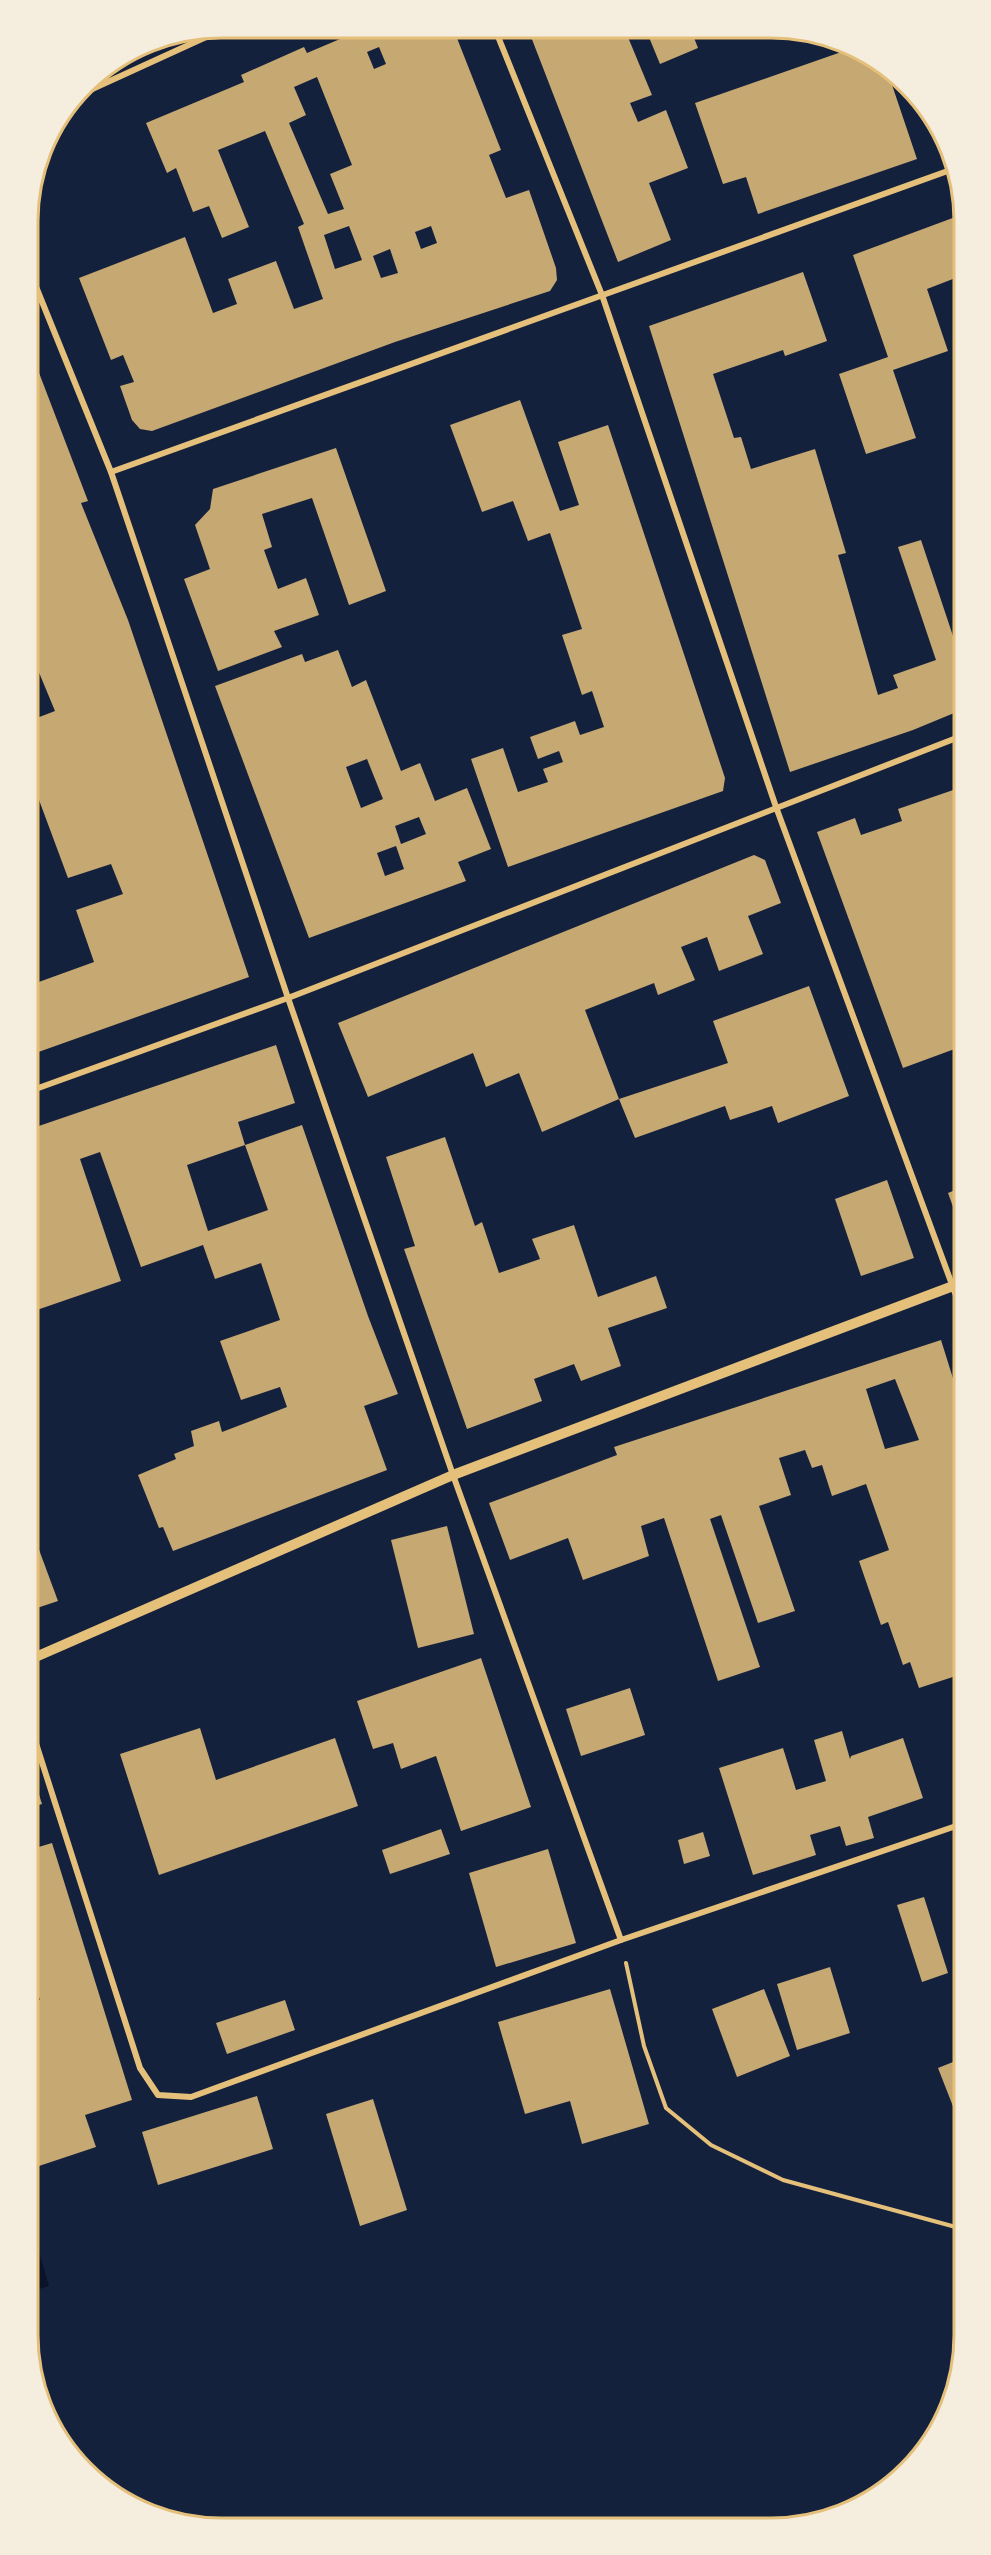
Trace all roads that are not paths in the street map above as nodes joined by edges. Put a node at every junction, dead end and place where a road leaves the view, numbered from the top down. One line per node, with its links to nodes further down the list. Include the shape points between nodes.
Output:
1 (499, 38): 6 (street)
2 (202, 39): 3 (street)
3 (94, 88)
4 (946, 171): 6 (street)
5 (38, 292): 7 (street)
6 (602, 295): 7 (street); 9 (street)
7 (111, 472): 10 (street)
8 (954, 739): 9 (street)
9 (776, 807): 10 (street); 12 (street)
10 (288, 998): 11 (street); 14 (street)
11 (38, 1088)
12 (954, 1277)
13 (953, 1285): 14 (street)
14 (453, 1475): 15 (street); 18 (street)
15 (38, 1656)
16 (38, 1750): 18 (street, via 141,2068 158,2095 191,2097)
17 (953, 1827): 18 (street)
18 (621, 1940)

